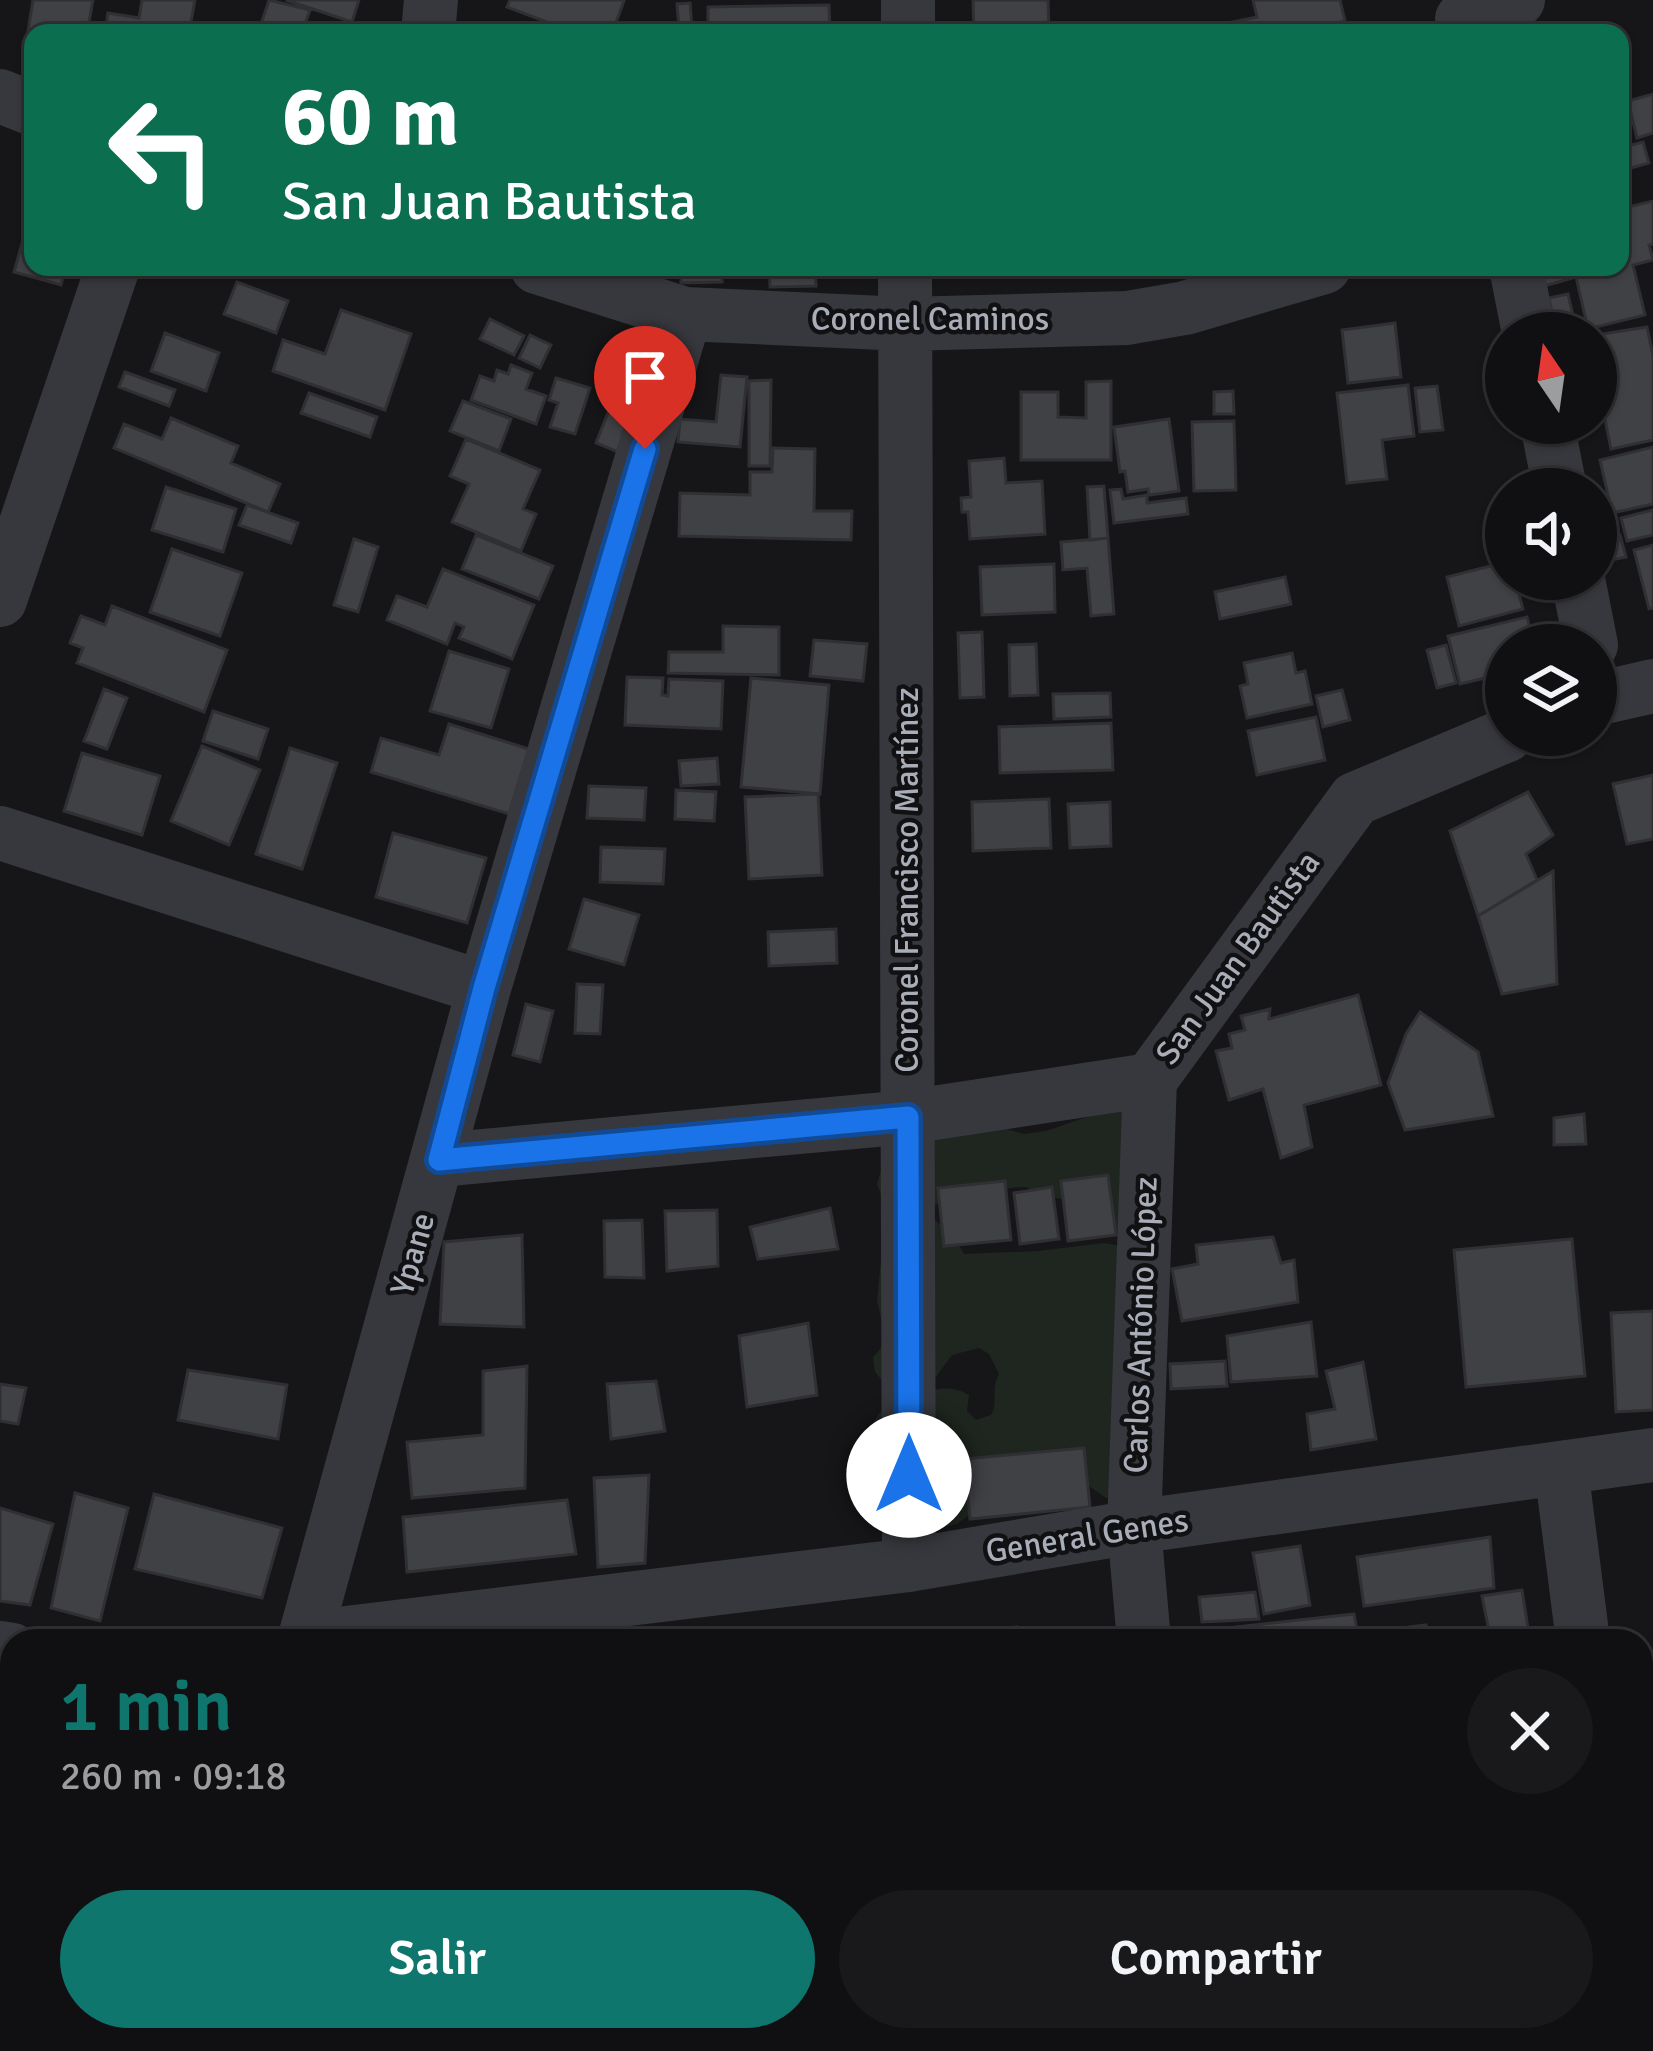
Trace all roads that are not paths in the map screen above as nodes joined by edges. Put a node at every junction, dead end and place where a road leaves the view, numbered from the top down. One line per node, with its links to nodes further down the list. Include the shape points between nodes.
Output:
1 (1518, 0): 2 (street)
2 (1461, 17)
3 (110, 276): 11 (street)
4 (565, 276): 9 (street, Coronel Caminos)
5 (905, 276): 10 (street, Coronel Francisco Martínez)
6 (1293, 276): 10 (street, Coronel Caminos, via 1127,318)
7 (1518, 276): 8 (street)
8 (1525, 312)
9 (685, 314): 10 (street, Coronel Caminos); 14 (street, Ypane)
10 (905, 324): 16 (street, Coronel Francisco Martínez)
11 (0, 600)
12 (1485, 744): 15 (street, San Juan Bautista, via 1355,799)
13 (0, 832): 14 (street)
14 (484, 988): 17 (street, Ypane)
15 (1150, 1080): 16 (street, San Juan Bautista); 20 (street, Carlos António López)
16 (908, 1117): 17 (street, San Juan Bautista); 21 (street, Coronel Francisco Martínez)
17 (439, 1160): 22 (street, Ypane)
18 (1653, 1454): 19 (street, General Genes)
19 (1561, 1468): 20 (street, General Genes); 25 (street)
20 (1134, 1527): 21 (street, General Genes); 24 (street, Carlos António López)
21 (909, 1565): 23 (street, General Genes)
22 (308, 1629)
23 (387, 1629)
24 (1143, 1629)
25 (1581, 1629)

